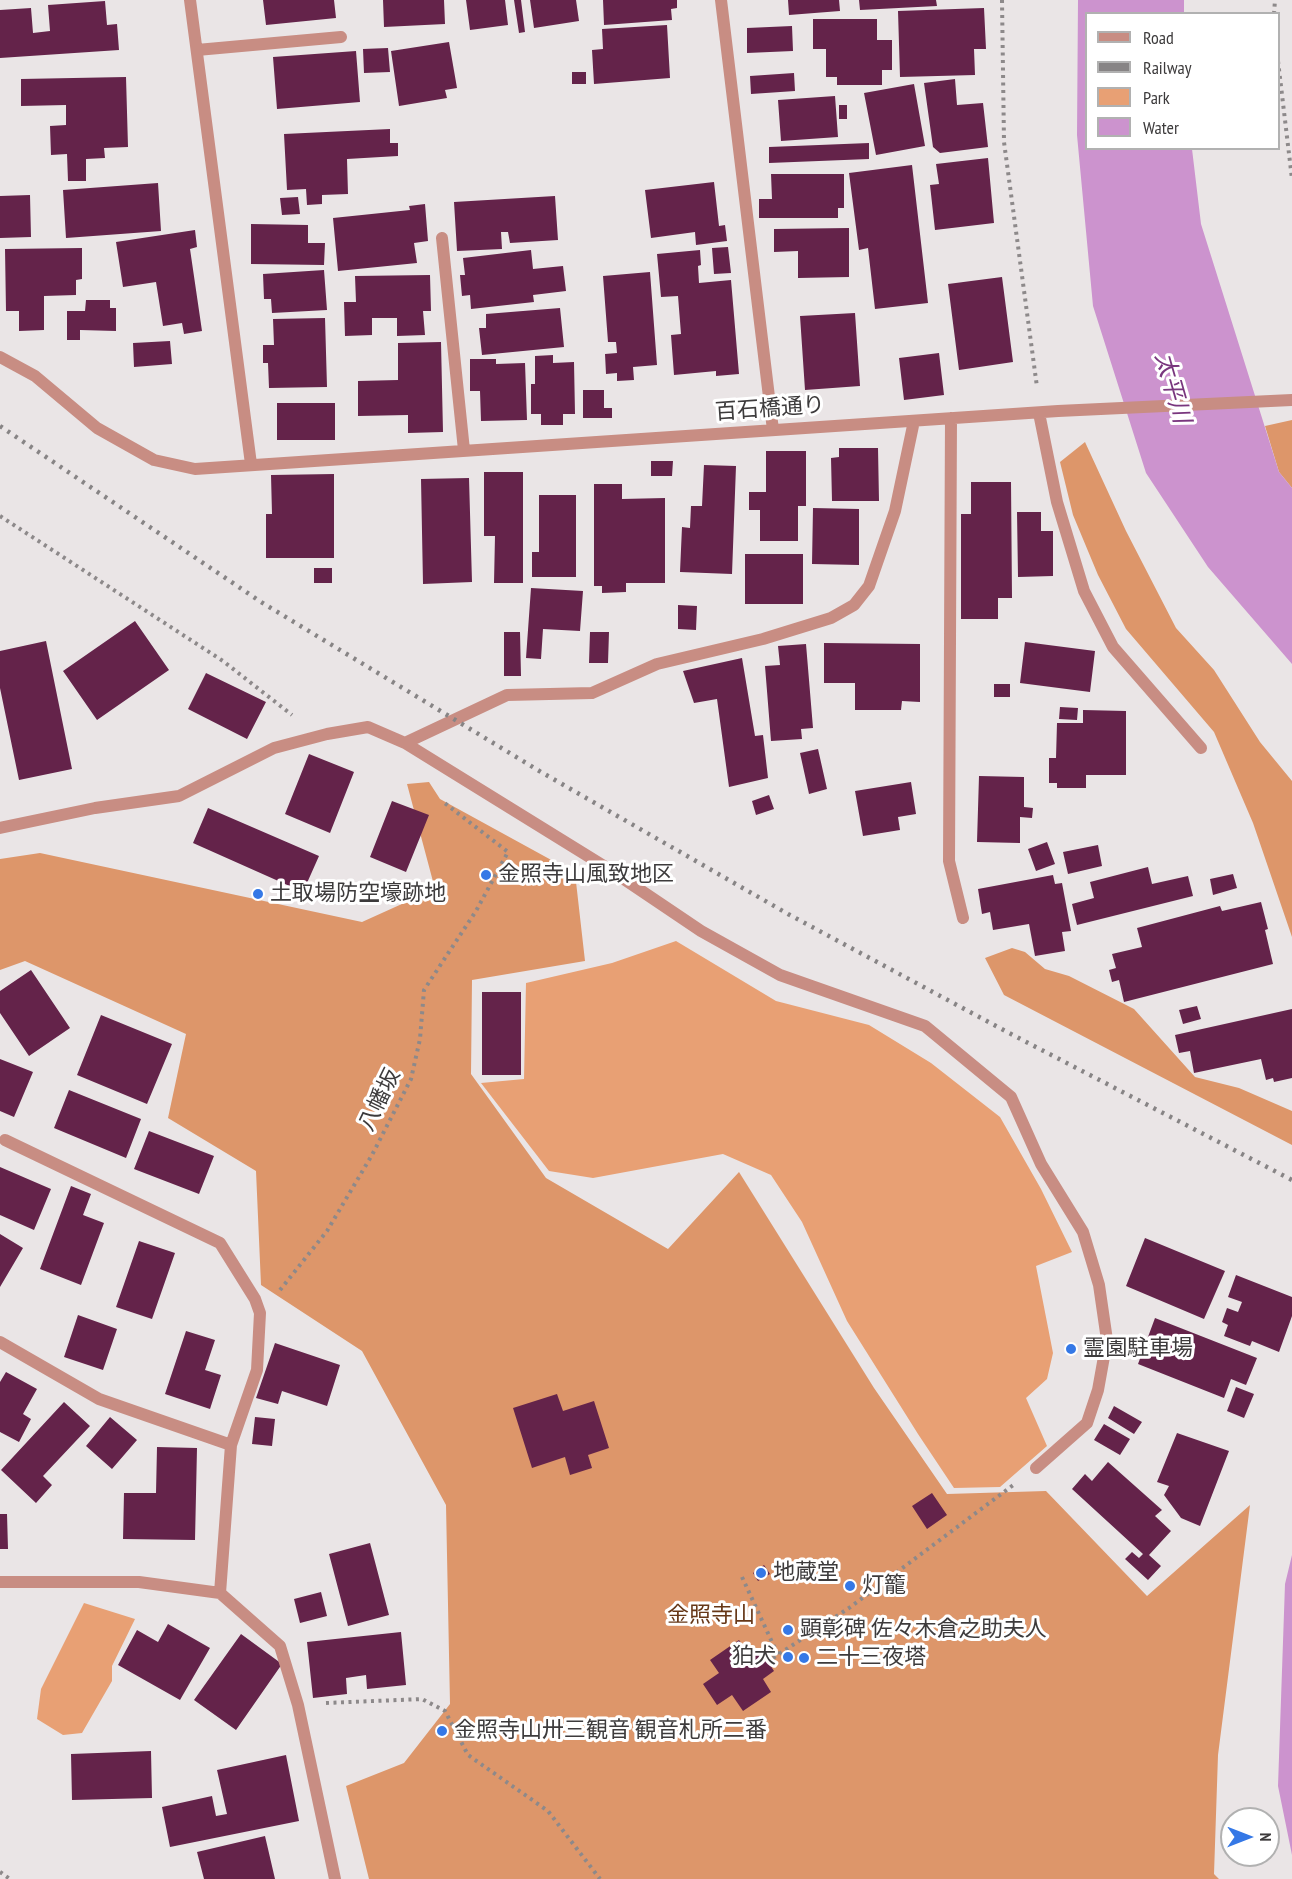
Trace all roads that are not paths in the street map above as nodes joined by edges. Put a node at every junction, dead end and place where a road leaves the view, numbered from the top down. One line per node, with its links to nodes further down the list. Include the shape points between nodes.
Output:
1 (190, 0): 4 (street)
2 (721, 0): 11 (street)
3 (341, 38): 4 (street)
4 (197, 50): 13 (street)
5 (442, 238): 12 (street)
6 (0, 357): 13 (street, 百石橋通り, via 34,376 98,428 154,460 195,469)
7 (1292, 400): 8 (street, 百石橋通り)
8 (1040, 412): 9 (street, 百石橋通り); 15 (street, via 1057,502 1084,591 1113,647)
9 (951, 418): 10 (street, 百石橋通り); 17 (street, via 949,861)
10 (914, 421): 11 (street, 百石橋通り); 14 (street, via 895,511 868,585 854,605 831,618 763,639 657,664 592,693 507,694)
11 (772, 430): 12 (street, 百石橋通り)
12 (464, 450): 13 (street, 百石橋通り)
13 (251, 464)
14 (405, 743): 16 (street, via 368,727 327,734 274,748 179,796); 21 (street, via 612,871 701,932 780,975 925,1026 1011,1097 1041,1164 1083,1232 1099,1285 1107,1340 1087,1423)
15 (1201, 748)
16 (0, 828)
17 (963, 918)
18 (5, 1140): 20 (street, via 220,1243 260,1313 257,1371)
19 (0, 1342): 20 (street, via 99,1399)
20 (231, 1445): 23 (street)
21 (1035, 1468)
22 (0, 1582): 23 (street, via 138,1582)
23 (220, 1593): 24 (street, via 280,1646 298,1705)
24 (335, 1879)

